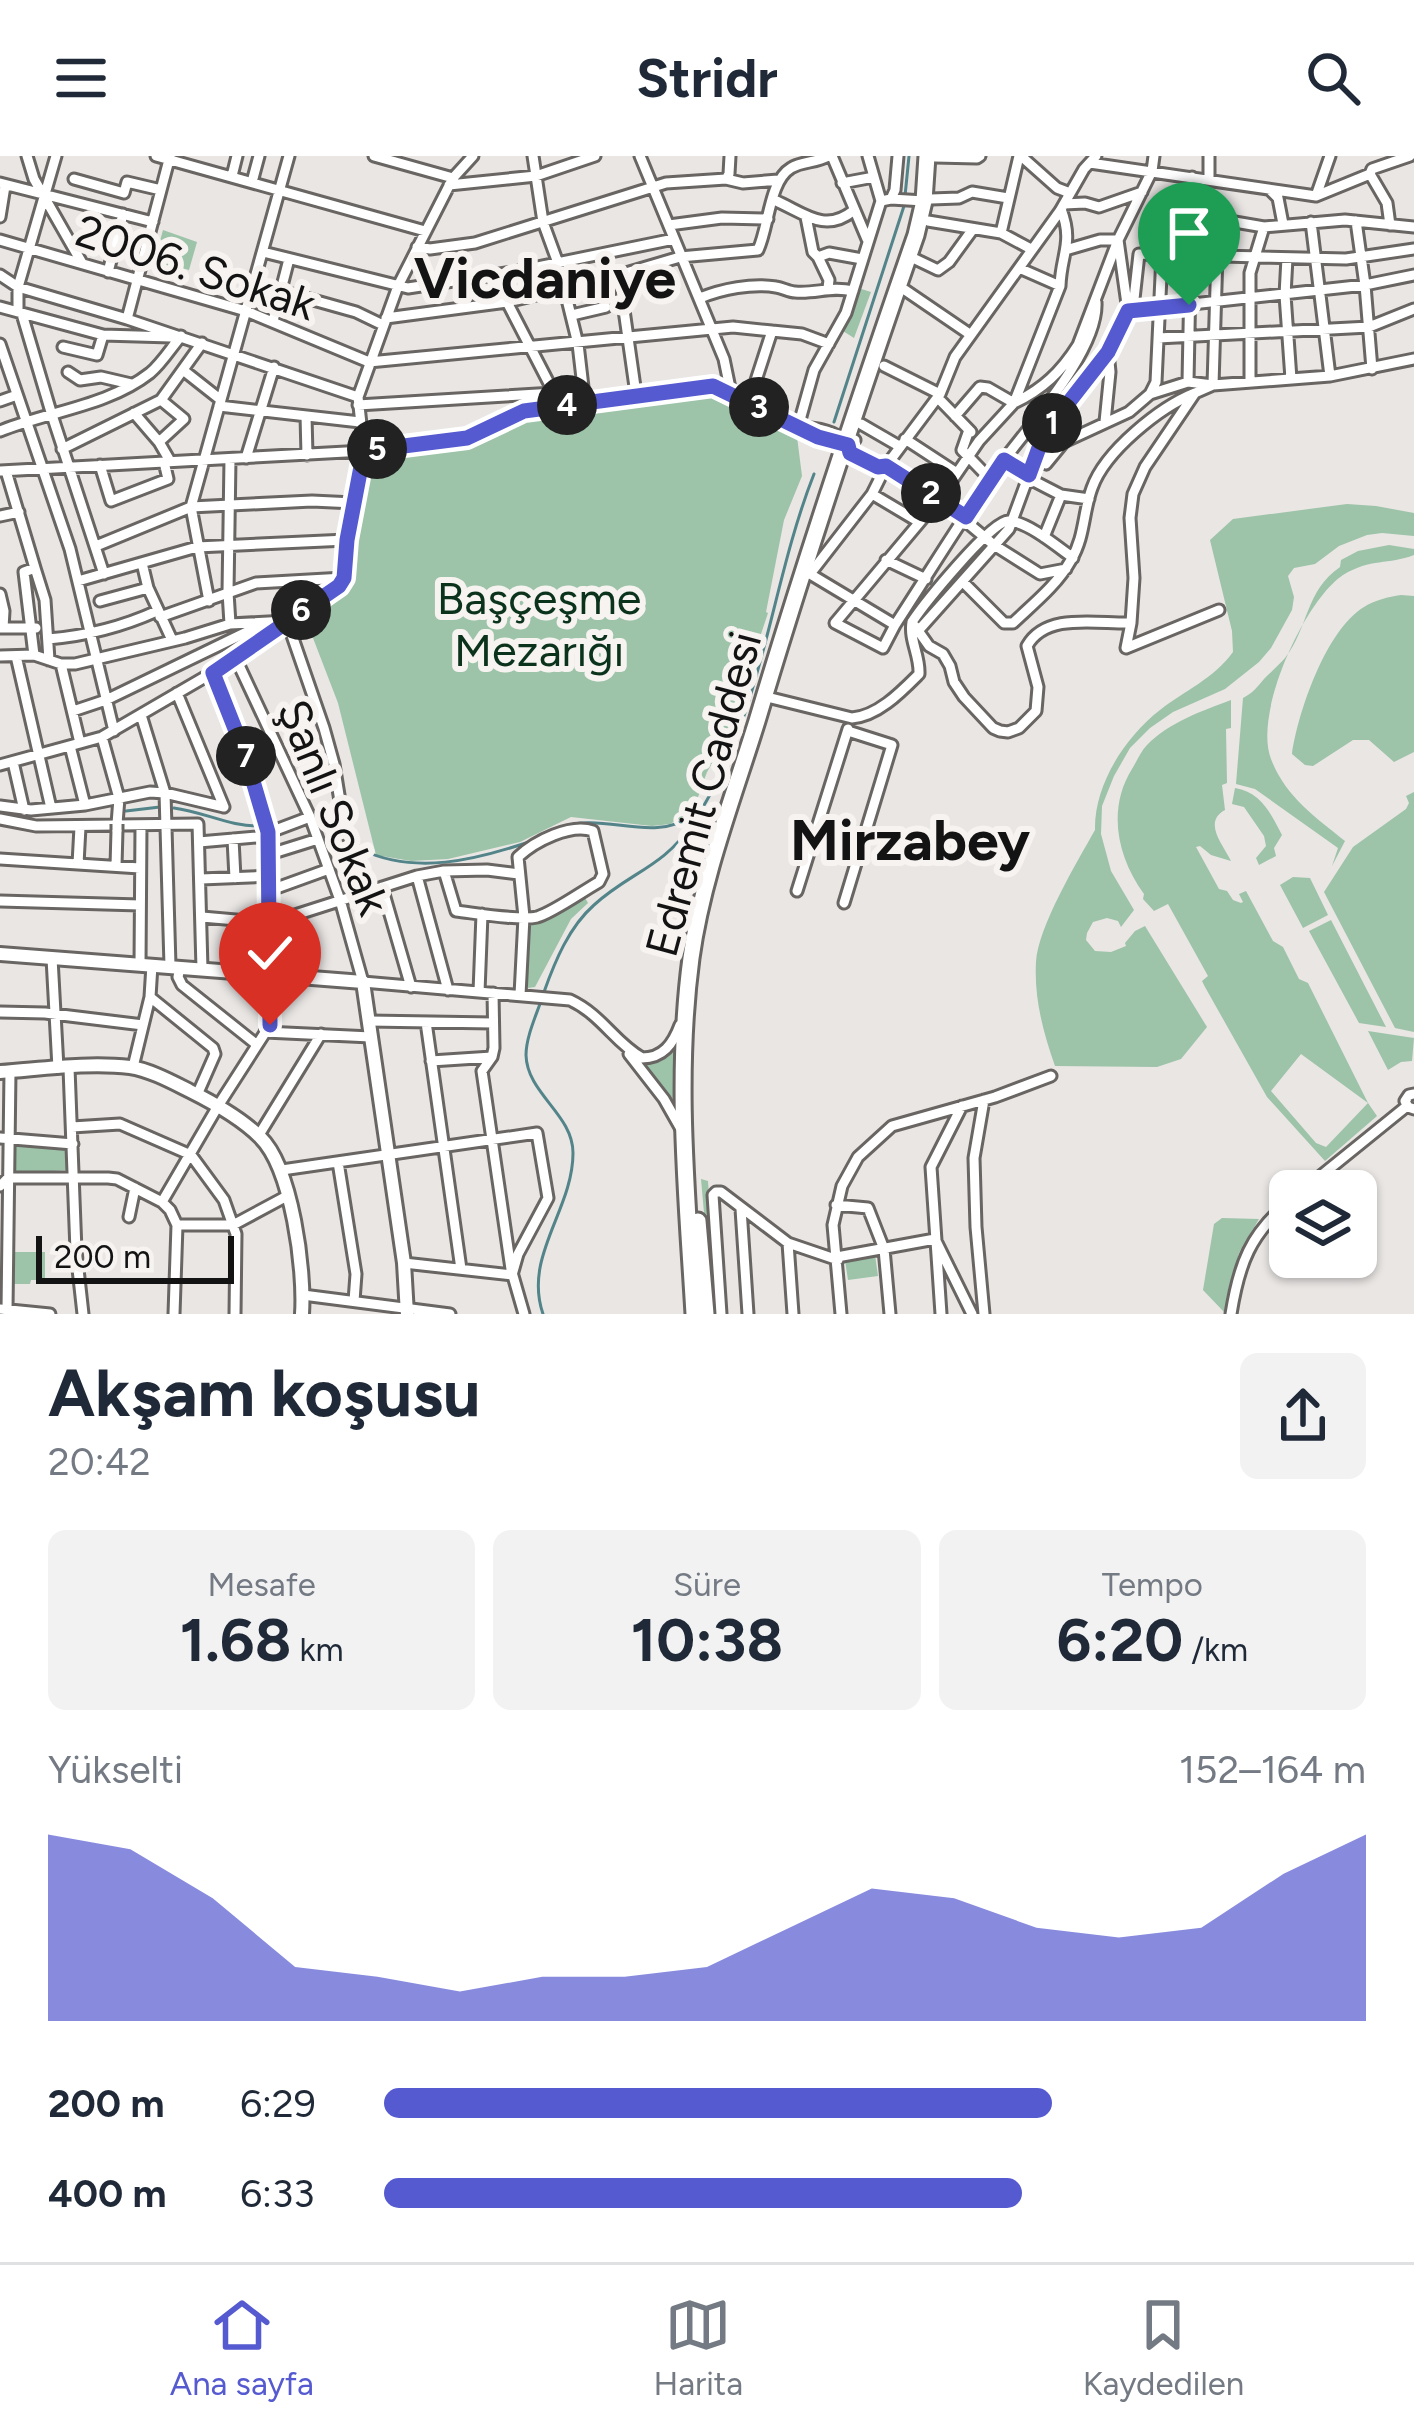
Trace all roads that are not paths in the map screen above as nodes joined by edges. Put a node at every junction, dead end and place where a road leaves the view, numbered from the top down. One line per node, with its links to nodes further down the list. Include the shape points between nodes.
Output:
1 (27, 156): 48 (street)
2 (56, 156): 48 (street)
3 (157, 156): 23 (street)
4 (237, 156): 29 (street)
5 (259, 156): 37 (street)
6 (289, 156): 45 (street)
7 (374, 156): 38 (street)
8 (473, 156): 38 (street)
9 (533, 156): 30 (street)
10 (592, 156): 30 (street)
11 (641, 156): 42 (street)
12 (730, 156): 34 (street)
13 (830, 156): 26 (street); 39 (street)
14 (868, 156): 31 (street)
15 (898, 156): 52 (street)
16 (932, 156): 17 (street); 53 (highway)
17 (980, 156)
18 (1020, 156): 47 (street); 50 (street)
19 (1154, 156): 27 (street)
20 (1209, 156): 36 (street)
21 (1330, 156): 49 (street)
22 (1371, 156): 28 (street)
23 (170, 158): 29 (street); 44 (street)
24 (1091, 158): 27 (street); 47 (street)
25 (1410, 158): 28 (street)
26 (810, 159): 35 (street)
27 (1151, 172): 32 (street); 46 (street)
28 (1371, 172): 49 (street); 69 (street)
29 (232, 176): 37 (street)
30 (536, 176): 38 (street); 67 (street)
31 (874, 177): 39 (street); 52 (street)
32 (1192, 177): 36 (street); 61 (street)
33 (74, 179): 40 (street)
34 (726, 179): 35 (street); 42 (street)
35 (778, 179): 51 (street)
36 (1209, 179): 43 (street)
37 (252, 182): 45 (street)
38 (451, 182): 74 (street)
39 (842, 183): 56 (street)
40 (99, 186): 44 (street); 54 (street)
41 (2, 187): 48 (street); 58 (street)
42 (653, 187): 67 (street); 70 (street)
43 (1269, 189): 49 (street); 68 (street)
44 (161, 190): 66 (street)
45 (280, 190): 74 (street); 85 (street)
46 (1142, 192): 55 (street, via 1100,206); 79 (street)
47 (1070, 193): 55 (street)
48 (45, 196): 54 (street); 80 (street); 99 (street)
49 (1316, 196)
50 (1008, 198): 53 (street, via 972,191); 75 (street)
51 (774, 200): 59 (street); 60 (street)
52 (891, 200): 53 (street); 78 (street)
53 (924, 200): 62 (highway); 193 (highway)
54 (93, 207): 57 (street)
55 (1062, 207): 82 (street); 83 (street)
56 (854, 211): 59 (street, via 820,223); 78 (street)
57 (123, 214): 66 (street); 101 (street)
58 (0, 217)
59 (806, 217): 89 (street)
60 (768, 219): 70 (street); 90 (street, via 758,250)
61 (1191, 220): 63 (street); 87 (street)
62 (928, 221): 73 (street); 97 (highway)
63 (1218, 221): 71 (street); 88 (street)
64 (1311, 221): 65 (street); 68 (street); 93 (street)
65 (1357, 221): 69 (street); 94 (street)
66 (153, 222): 105 (street)
67 (543, 222): 81 (street, via 475,243); 98 (street)
68 (1283, 224): 71 (street)
69 (1390, 224): 72 (street)
70 (669, 226): 76 (street)
71 (1264, 227): 91 (street)
72 (1414, 227)
73 (973, 229): 75 (street); 97 (street, via 938,270)
74 (425, 231): 81 (street)
75 (1001, 233): 82 (street)
76 (674, 238): 90 (street); 98 (street)
77 (0, 240): 80 (street, 2006. Sokak)
78 (867, 240): 96 (street)
79 (1118, 240): 83 (street); 120 (street); 128 (street)
80 (29, 248): 99 (street, 2006. Sokak); 109 (street)
81 (417, 248): 107 (street)
82 (1030, 249): 100 (street)
83 (1069, 249): 108 (street)
84 (1414, 249): 94 (street)
85 (263, 251): 95 (street); 127 (street)
86 (1162, 255): 87 (street); 125 (street); 128 (street, via 1139,254)
87 (1191, 255): 88 (street); 122 (street)
88 (1217, 255): 91 (street); 121 (street)
89 (818, 256): 96 (street); 111 (street)
90 (680, 257): 103 (street); 117 (street)
91 (1253, 257): 92 (street); 118 (street)
92 (1287, 258): 93 (street); 116 (street)
93 (1316, 258): 94 (street); 112 (street)
94 (1362, 258): 106 (street)
95 (289, 259): 107 (street); 114 (street)
96 (862, 259): 115 (street)
97 (915, 259): 113 (highway)
98 (558, 263): 107 (street); 110 (street)
99 (82, 264): 101 (street, 2006. Sokak)
100 (1018, 268): 108 (street); 139 (street)
101 (108, 272): 105 (street, 2006. Sokak)
102 (0, 275): 109 (street)
103 (619, 275): 110 (street); 145 (street)
104 (1414, 275): 106 (street)
105 (138, 281): 127 (street, 2006. Sokak); 131 (street)
106 (1365, 285): 112 (street); 134 (street)
107 (398, 286): 133 (street)
108 (1060, 286): 181 (street)
109 (18, 287): 129 (street); 131 (street)
110 (565, 288): 119 (street); 130 (street)
111 (828, 288): 115 (street); 117 (street, via 754,286)
112 (1319, 289): 116 (street); 135 (street)
113 (905, 290): 139 (street); 193 (highway)
114 (281, 291): 132 (street); 133 (street)
115 (854, 291): 149 (street)
116 (1285, 295): 118 (street); 138 (street)
117 (700, 298): 136 (street)
118 (1250, 299): 121 (street); 140 (street)
119 (507, 302): 133 (street); 151 (street)
120 (1096, 302): 181 (street, via 1068,361 1040,391); 205 (street, via 1082,351)
121 (1216, 302): 122 (street); 142 (street)
122 (1189, 305): 125 (street); 144 (street)
123 (0, 307): 129 (street)
124 (606, 307): 130 (street)
125 (1160, 307): 128 (street); 143 (street)
126 (1414, 309): 134 (street)
127 (246, 310): 132 (street, 2006. Sokak); 153 (street)
128 (1131, 311): 152 (street)
129 (20, 313): 141 (street); 183 (street)
130 (572, 315): 148 (street)
131 (128, 319): 146 (street)
132 (273, 321): 155 (street, 2006. Sokak)
133 (385, 321): 155 (street)
134 (1369, 327): 135 (street); 159 (street)
135 (1324, 330): 138 (street); 162 (street)
136 (713, 331): 137 (street); 145 (street); 169 (street)
137 (772, 331): 149 (street); 178 (street)
138 (1287, 332): 140 (street); 163 (street)
139 (971, 334): 174 (street)
140 (1249, 334): 142 (street); 165 (street)
141 (103, 335): 150 (street, via 97,355); 166 (street, via 181,337)
142 (1215, 336): 144 (street); 167 (street)
143 (1158, 338): 144 (street); 173 (street)
144 (1189, 338): 164 (street)
145 (628, 339): 148 (street); 172 (street)
146 (202, 343): 153 (street); 160 (street)
147 (0, 344): 158 (street)
148 (578, 344): 151 (street); 180 (street)
149 (829, 344): 190 (street)
150 (63, 346)
151 (531, 347): 155 (street); 168 (street)
152 (1108, 352): 189 (street); 203 (street, via 1044,434)
153 (234, 354): 157 (street); 179 (street)
154 (1414, 359): 159 (street)
155 (369, 362): 177 (street)
156 (884, 366): 174 (street)
157 (274, 367): 177 (street); 182 (street)
158 (4, 369): 171 (street)
159 (1372, 369): 162 (street)
160 (183, 370): 175 (street); 179 (street)
161 (68, 372): 166 (street)
162 (1330, 376): 163 (street)
163 (1291, 379): 165 (street)
164 (1189, 382): 167 (street); 173 (street)
165 (1250, 382): 167 (street)
166 (131, 384): 183 (street)
167 (1214, 385): 170 (street)
168 (554, 393): 177 (street); 180 (street)
169 (731, 393): 172 (street, via 713,386); 178 (street)
170 (1195, 393): 219 (street, via 1141,428 1103,467); 257 (street, via 1133,494)
171 (17, 394): 176 (street); 187 (street)
172 (636, 394): 180 (street)
173 (1150, 394): 189 (street)
174 (939, 396): 186 (street); 196 (street)
175 (161, 400): 184 (street); 195 (street, via 184,419)
176 (0, 401)
177 (358, 401): 188 (street)
178 (749, 402): 190 (street)
179 (220, 403): 182 (street); 204 (street)
180 (582, 403): 198 (street, via 524,411 467,438)
181 (1014, 403): 186 (street, via 980,387); 194 (street)
182 (261, 411): 185 (street); 202 (street)
183 (51, 412): 187 (street); 197 (street)
184 (134, 413): 195 (street); 197 (street)
185 (306, 416): 188 (street); 199 (street)
186 (955, 416): 191 (street)
187 (26, 421): 192 (street); 210 (street)
188 (360, 422): 198 (street)
189 (1105, 422): 203 (street, via 1064,442 1046,464)
190 (798, 427): 193 (street)
191 (969, 430): 194 (street); 200 (street, via 962,449)
192 (0, 431)
193 (842, 440): 196 (street); 209 (street); 242 (highway, Edremit Caddesi); 338 (highway, Edremit Caddesi, via 708,881)
194 (979, 441): 200 (street)
195 (159, 442): 206 (street)
196 (902, 442): 209 (street); 212 (street)
197 (62, 448): 208 (street)
198 (364, 451): 199 (street); 221 (street)
199 (307, 455): 202 (street)
200 (968, 456): 212 (street); 214 (street)
201 (230, 458): 202 (street); 204 (street); 222 (street)
202 (246, 458)
203 (1035, 459): 213 (street)
204 (204, 460): 206 (street); 223 (street)
205 (1004, 460): 213 (street); 214 (street)
206 (167, 461): 207 (street); 207 (street, via 169,478 111,501)
207 (100, 465): 208 (street)
208 (69, 466): 210 (street); 233 (street)
209 (886, 466): 215 (street); 218 (street)
210 (41, 469): 211 (street); 245 (street)
211 (3, 471): 217 (street)
212 (957, 473): 218 (street)
213 (1029, 476): 216 (street); 227 (street)
214 (990, 479): 226 (street)
215 (872, 494): 228 (street); 242 (street)
216 (1061, 495): 219 (street); 230 (street)
217 (14, 497): 220 (street); 224 (street)
218 (940, 498): 226 (street); 228 (street)
219 (1089, 499): 236 (street)
220 (0, 500)
221 (354, 503): 222 (street); 231 (street)
222 (228, 505): 223 (street); 234 (street)
223 (191, 507): 233 (street); 235 (street)
224 (19, 512): 225 (street); 239 (street)
225 (0, 517)
226 (965, 518): 229 (street); 244 (street)
227 (1012, 521): 229 (street); 230 (street); 232 (street)
228 (919, 522): 237 (street)
229 (984, 537): 232 (street); 261 (street)
230 (1044, 537): 236 (street)
231 (347, 540): 234 (street); 243 (street)
232 (994, 545): 240 (street, via 1040,574); 246 (street)
233 (96, 546): 241 (street)
234 (228, 546): 235 (street); 248 (street)
235 (197, 547): 238 (street); 252 (street)
236 (1073, 557): 240 (street)
237 (886, 560): 244 (street); 250 (street)
238 (142, 563): 241 (street); 247 (street)
239 (35, 568): 259 (street, via 24,572); 264 (street)
240 (1066, 569): 246 (street, via 1013,623)
241 (104, 574): 245 (street)
242 (810, 574): 250 (street); 274 (highway, Edremit Caddesi)
243 (344, 578): 248 (street); 255 (street)
244 (926, 579): 260 (street)
245 (78, 580): 263 (street)
246 (963, 582): 261 (street)
247 (148, 588): 251 (street); 254 (street)
248 (228, 592): 252 (street); 258 (street)
249 (0, 594): 262 (street)
250 (853, 599): 260 (street); 260 (street, via 835,623 884,648)
251 (100, 601)
252 (209, 601): 254 (street)
253 (1219, 610): 257 (street, via 1126,648)
254 (159, 614): 263 (street); 265 (street)
255 (287, 621): 256 (street); 270 (street); 315 (street)
256 (268, 622): 258 (street); 275 (street)
257 (1131, 623): 261 (street, via 1052,624 1037,632 1027,646 1039,687 1036,711 1008,732 993,728 964,697 943,654)
258 (230, 624): 265 (street)
259 (32, 626): 262 (street); 264 (street); 266 (street)
260 (895, 626)
261 (915, 626): 278 (street, via 919,674 878,710)
262 (2, 628)
263 (90, 632): 264 (street); 269 (street)
264 (48, 635): 271 (street)
265 (172, 640): 269 (street)
266 (34, 655): 268 (street); 271 (street)
267 (0, 656): 268 (street)
268 (16, 656): 284 (street)
269 (96, 658): 271 (street); 275 (street)
270 (236, 659): 272 (street); 292 (street, Şanlı Sokak)
271 (55, 662): 276 (street)
272 (213, 673): 273 (street); 297 (street)
273 (177, 694): 277 (street); 286 (street, via 224,807)
274 (771, 698): 278 (street); 406 (highway, Edremit Caddesi, via 698,969 691,1110)
275 (106, 700): 276 (street); 279 (street)
276 (73, 711): 282 (street)
277 (141, 715): 279 (street); 286 (street)
278 (852, 718): 280 (street)
279 (114, 731): 281 (street)
280 (848, 731): 316 (street); 319 (street, via 892,745)
281 (103, 737): 282 (street); 287 (street)
282 (75, 745): 284 (street); 288 (street)
283 (0, 752): 285 (street)
284 (38, 755): 285 (street); 290 (street)
285 (5, 764): 291 (street)
286 (165, 793): 287 (street); 294 (street)
287 (119, 798): 288 (street); 304 (street)
288 (85, 805): 290 (street)
289 (0, 806): 291 (street)
290 (51, 808): 291 (street)
291 (24, 810)
292 (310, 817): 297 (street); 299 (street, Şanlı Sokak)
293 (0, 819): 296 (street)
294 (166, 824): 295 (street); 300 (street, via 198,824); 328 (street)
295 (141, 826): 296 (street); 305 (street)
296 (80, 827): 303 (street)
297 (268, 832): 298 (street); 301 (street)
298 (233, 839): 300 (street); 311 (street)
299 (318, 839): 301 (street); 306 (street, Şanlı Sokak)
300 (199, 842): 312 (street)
301 (270, 854): 309 (street)
302 (0, 859): 303 (street)
303 (78, 864): 304 (street)
304 (116, 866): 305 (street)
305 (140, 868): 320 (street)
306 (329, 869): 314 (street); 317 (street, Şanlı Sokak)
307 (444, 871): 308 (street); 310 (street); 321 (street, via 456,911)
308 (519, 874): 323 (street); 323 (street, via 524,851 567,831 593,831 599,883)
309 (271, 876): 311 (street); 314 (street)
310 (417, 876): 313 (street); 333 (street)
311 (235, 878): 312 (street)
312 (201, 880): 322 (street)
313 (382, 887): 315 (street); 332 (street)
314 (271, 890): 324 (street)
315 (370, 891): 317 (street)
316 (797, 891)
317 (340, 900): 324 (street); 331 (street, Şanlı Sokak)
318 (0, 901): 320 (street)
319 (844, 903)
320 (140, 905): 327 (street)
321 (482, 914): 323 (street); 334 (street)
322 (202, 917): 324 (street); 329 (street)
323 (524, 917): 336 (street)
324 (270, 923): 330 (street)
325 (0, 954): 326 (main road)
326 (52, 958): 327 (main road); 340 (street)
327 (146, 965): 328 (main road); 337 (street)
328 (175, 967): 329 (main road); 349 (street, via 182,985)
329 (202, 969): 330 (main road)
330 (270, 975): 331 (main road); 346 (street)
331 (363, 982): 332 (street); 341 (main road)
332 (411, 986): 333 (street)
333 (448, 990): 334 (street)
334 (479, 992): 335 (street)
335 (493, 993): 336 (street); 343 (street)
336 (520, 995): 345 (street, via 589,1010)
337 (150, 997): 344 (street); 357 (street, via 213,1048)
338 (685, 1008): 345 (street, via 672,1043 656,1057 636,1056); 363 (highway, Edremit Caddesi)
339 (0, 1012): 340 (street)
340 (55, 1016): 344 (street); 353 (street)
341 (369, 1021): 342 (street); 348 (main road)
342 (426, 1022): 343 (street); 351 (street)
343 (493, 1023): 350 (street)
344 (143, 1024): 352 (street)
345 (611, 1031): 363 (street)
346 (265, 1032): 347 (street); 349 (street)
347 (321, 1034): 348 (street); 364 (street)
348 (371, 1037): 370 (main road)
349 (256, 1044): 360 (street)
350 (492, 1057): 351 (street); 366 (street, via 482,1071)
351 (431, 1061): 368 (street)
352 (133, 1067): 353 (main road); 357 (main road)
353 (63, 1068): 354 (main road); 362 (street)
354 (5, 1072): 365 (street)
355 (1051, 1076): 358 (street)
356 (1414, 1093): 361 (street, via 1406,1099)
357 (197, 1095): 360 (main road)
358 (984, 1100): 359 (street); 414 (street, via 974,1193)
359 (962, 1105): 379 (street, via 876,1138); 385 (street, via 931,1167)
360 (218, 1106): 364 (main road); 369 (street)
361 (1410, 1107): 373 (street)
362 (71, 1126): 367 (street); 369 (street, via 120,1124)
363 (682, 1132): 405 (highway, Edremit Caddesi)
364 (259, 1135): 372 (main road)
365 (4, 1138): 367 (street); 375 (street)
366 (492, 1140): 368 (street); 392 (street); 392 (street, via 537,1133 548,1198)
367 (73, 1144): 374 (street)
368 (443, 1148): 370 (street); 391 (street)
369 (191, 1155): 378 (street); 384 (street)
370 (389, 1156): 371 (street); 390 (main road)
371 (338, 1162): 372 (street); 394 (street)
372 (282, 1170): 377 (main road)
373 (1329, 1170)
374 (74, 1177): 375 (street); 376 (street); 399 (street)
375 (4, 1182): 386 (street)
376 (135, 1188): 378 (street); 381 (street)
377 (287, 1196): 384 (street); 393 (main road)
378 (163, 1202): 383 (street)
379 (836, 1205): 388 (street, via 868,1208); 389 (street)
380 (741, 1210): 387 (street); 407 (street, via 715,1193); 408 (street)
381 (129, 1217)
382 (1269, 1220): 415 (street, via 1245,1254)
383 (177, 1225): 384 (street); 400 (street)
384 (233, 1225): 401 (street)
385 (935, 1239): 388 (street); 412 (street); 413 (street)
386 (4, 1243): 395 (street)
387 (788, 1244): 389 (street); 409 (street)
388 (884, 1249): 389 (street); 411 (street)
389 (837, 1259): 410 (street)
390 (404, 1262): 391 (street); 396 (main road)
391 (461, 1269): 392 (street)
392 (512, 1275): 404 (street)
393 (303, 1295): 394 (street); 402 (main road)
394 (354, 1300): 396 (street)
395 (3, 1309): 397 (street)
396 (407, 1311): 403 (street)
397 (36, 1313): 398 (street)
398 (50, 1314)
399 (83, 1314)
400 (174, 1314)
401 (235, 1314)
402 (302, 1314)
403 (450, 1314)
404 (524, 1314)
405 (694, 1314)
406 (706, 1314)
407 (721, 1314)
408 (748, 1314)
409 (793, 1314)
410 (841, 1314)
411 (890, 1314)
412 (941, 1314)
413 (973, 1314)
414 (984, 1314)
415 (1231, 1314)

